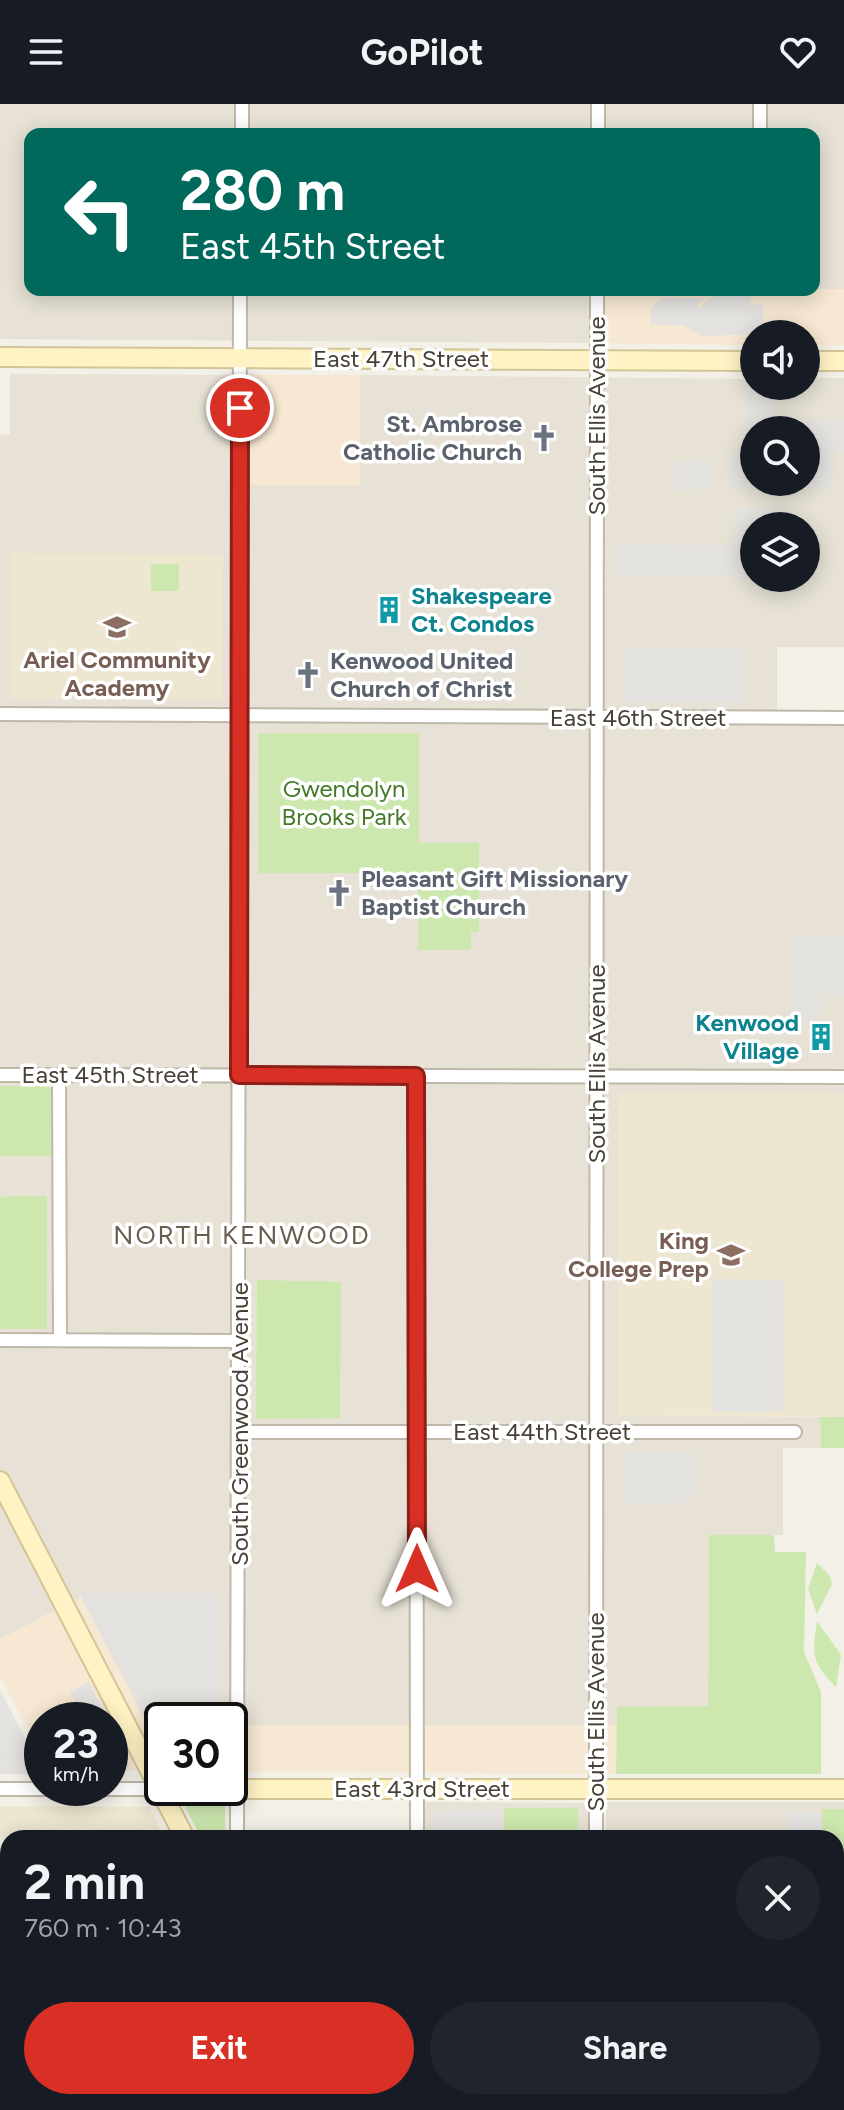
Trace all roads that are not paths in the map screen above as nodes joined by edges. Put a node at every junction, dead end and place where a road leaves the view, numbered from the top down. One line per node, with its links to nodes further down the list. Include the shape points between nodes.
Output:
1 (242, 104): 4 (street)
2 (598, 104): 5 (street)
3 (760, 104): 6 (street)
4 (242, 128)
5 (598, 128)
6 (760, 128)
7 (240, 296): 10 (street, South Greenwood Avenue)
8 (597, 296): 11 (street, South Ellis Avenue)
9 (0, 357): 10 (street, East 47th Street)
10 (240, 358): 11 (street, East 47th Street); 16 (street, South Greenwood Avenue)
11 (597, 360): 12 (street, East 47th Street); 17 (street, South Ellis Avenue)
12 (740, 361)
13 (820, 361): 14 (street)
14 (844, 361)
15 (0, 714): 16 (street, East 46th Street)
16 (240, 715): 17 (street, East 46th Street); 21 (street, South Greenwood Avenue)
17 (597, 718): 18 (street, East 46th Street); 23 (street, South Ellis Avenue)
18 (844, 718)
19 (0, 1075): 20 (street, East 45th Street)
20 (59, 1075): 21 (street, East 45th Street); 26 (street)
21 (239, 1075): 22 (street, East 45th Street); 27 (street, South Greenwood Avenue)
22 (416, 1076): 23 (street, East 45th Street); 29 (street)
23 (597, 1076): 24 (street, East 45th Street); 30 (street, South Ellis Avenue)
24 (844, 1077)
25 (0, 1340): 26 (street)
26 (60, 1340): 27 (street)
27 (240, 1341): 28 (street, South Greenwood Avenue)
28 (240, 1432): 29 (street, East 44th Street); 33 (street, South Greenwood Avenue)
29 (417, 1432): 30 (street, East 44th Street); 38 (street)
30 (596, 1432): 31 (street, East 44th Street); 39 (street, South Ellis Avenue)
31 (795, 1432)
32 (0, 1481): 34 (street)
33 (239, 1702)
34 (144, 1758)
35 (0, 1789): 36 (street, East 43rd Street)
36 (144, 1789)
37 (248, 1789): 38 (street, East 43rd Street)
38 (417, 1789): 39 (street, East 43rd Street); 45 (street)
39 (596, 1789): 40 (street, East 43rd Street); 46 (street, South Ellis Avenue)
40 (844, 1789)
41 (169, 1806): 43 (street)
42 (238, 1806): 44 (street, South Greenwood Avenue)
43 (181, 1830)
44 (237, 1830)
45 (417, 1830)
46 (596, 1830)

